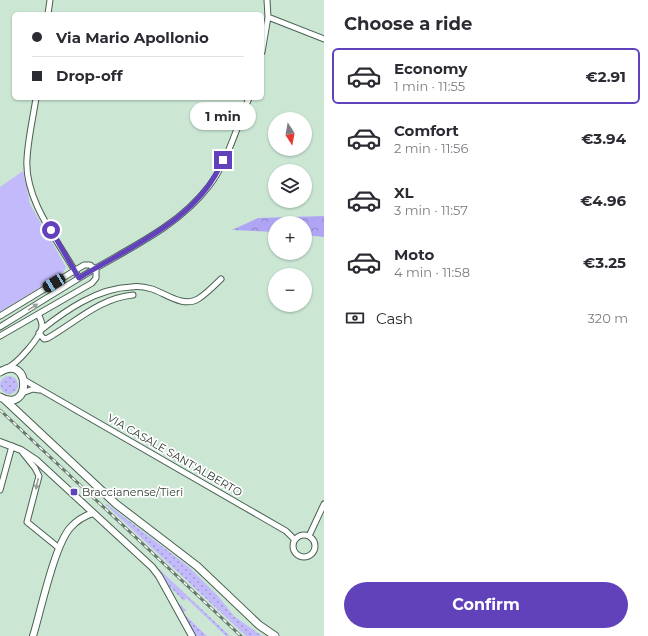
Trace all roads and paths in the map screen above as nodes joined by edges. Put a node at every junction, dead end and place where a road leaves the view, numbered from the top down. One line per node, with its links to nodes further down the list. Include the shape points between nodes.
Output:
1 (50, 0): 3 (street)
2 (267, 0): 4 (street)
3 (48, 12)
4 (268, 17): 5 (street); 6 (street)
5 (264, 40)
6 (324, 40)
7 (36, 100): 10 (street, via 26,160 29,184 35,202)
8 (248, 100): 9 (street, via 218,171 208,187 187,210 168,225)
9 (95, 268): 10 (street, via 86,264); 11 (street); 14 (street, via 97,276 92,283)
10 (75, 270): 11 (street); 15 (street)
11 (79, 278): 16 (street, one-way to 11)
12 (221, 279): 17 (street, via 197,300 192,301 176,300 151,288 110,290 65,312)
13 (133, 295): 17 (street, via 104,303 48,338 44,339)
14 (38, 314): 17 (street, via 42,322); 18 (street)
15 (0, 316)
16 (0, 327)
17 (40, 332): 19 (street)
18 (0, 336)
19 (22, 358): 20 (street); 21 (street)
20 (3, 370): 21 (main road, via 12,369)
21 (23, 377): 22 (street, VIA CASALE SANT'ALBERTO); 23 (main road, via 25,386)
22 (42, 390): 23 (street); 33 (street, VIA CASALE SANT'ALBERTO, via 286,531)
23 (21, 394): 24 (main road, via 11,400); 25 (main road, via 19,406)
24 (2, 398): 25 (main road)
25 (22, 416): 37 (main road, via 116,504 198,566 259,625)
26 (0, 442): 27 (street)
27 (12, 446): 28 (street); 29 (street)
28 (21, 450): 31 (street, via 43,465); 34 (street, one-way to 34, via 38,476 27,522)
29 (0, 490)
30 (324, 504): 32 (street)
31 (93, 513): 34 (street, via 71,526); 36 (street, via 152,567)
32 (309, 536): 33 (street, via 303,535); 33 (street, via 316,545 314,552 308,557 300,556 294,551)
33 (295, 540)
34 (59, 548): 35 (street)
35 (33, 636)
36 (192, 636)
37 (275, 636)

